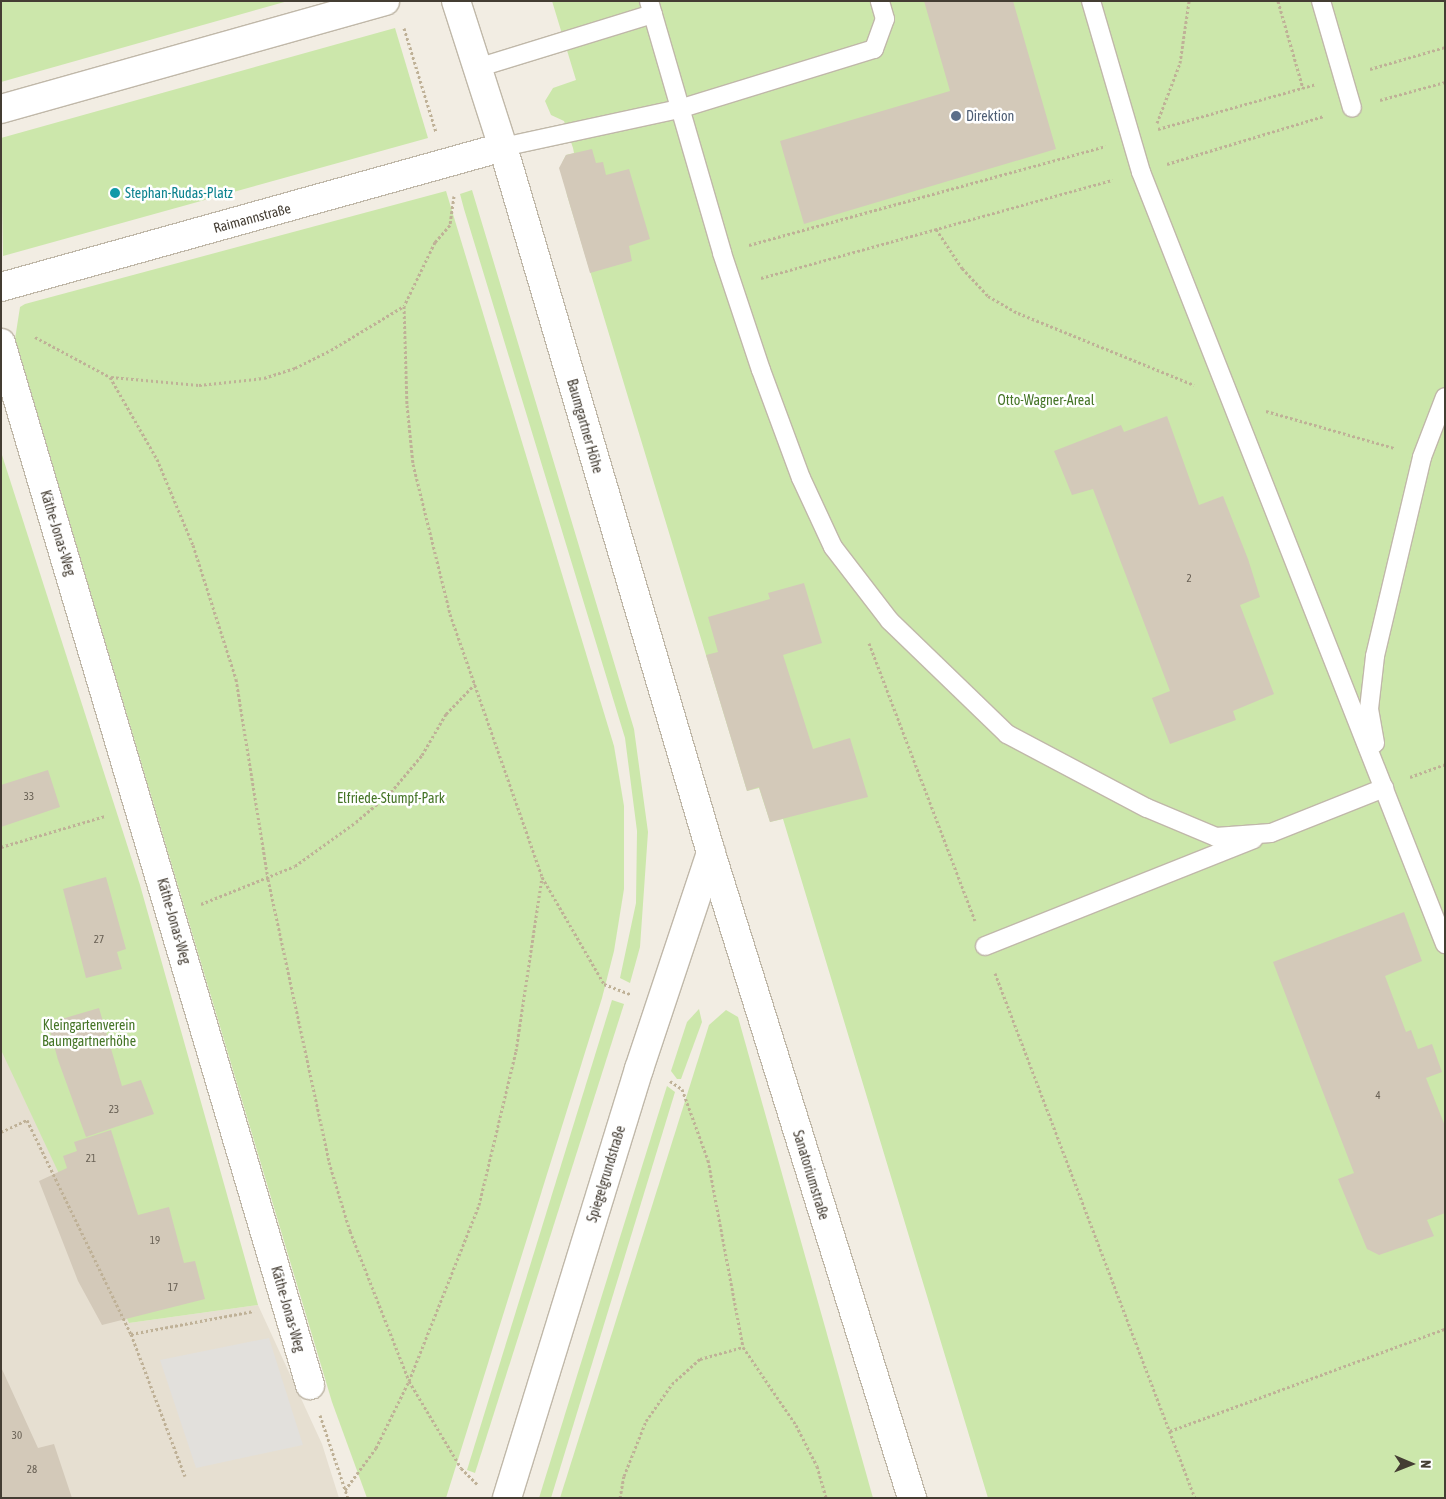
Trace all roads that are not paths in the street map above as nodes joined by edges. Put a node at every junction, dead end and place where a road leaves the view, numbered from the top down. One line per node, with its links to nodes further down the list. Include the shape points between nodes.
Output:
1 (456, 1): 7 (street, Baumgartner Höhe)
2 (880, 1): 10 (lane, via 885,19 874,49)
3 (1091, 1): 15 (lane, via 1141,172)
4 (1321, 1): 8 (lane)
5 (651, 8): 7 (lane); 10 (lane)
6 (393, 10): 9 (street)
7 (477, 68): 11 (street, Baumgartner Höhe)
8 (1352, 108)
9 (1, 109)
10 (679, 109): 11 (lane); 16 (lane, via 722,253 798,469 829,538 890,621 1008,734 1147,808 1216,837)
11 (503, 147): 12 (street, Raimannstraße); 17 (street, Baumgartner Höhe)
12 (1, 287)
13 (1, 343): 20 (street, Käthe-Jonas-Weg)
14 (1445, 397): 15 (lane, via 1422,456 1375,656 1370,700)
15 (1384, 788): 16 (lane); 18 (lane)
16 (1271, 833): 19 (lane)
17 (711, 853): 21 (street, Spiegelgrundstraße, via 639,1069); 22 (street, Sanatoriumstraße)
18 (1445, 944)
19 (985, 946)
20 (310, 1385)
21 (508, 1494)
22 (912, 1498)

